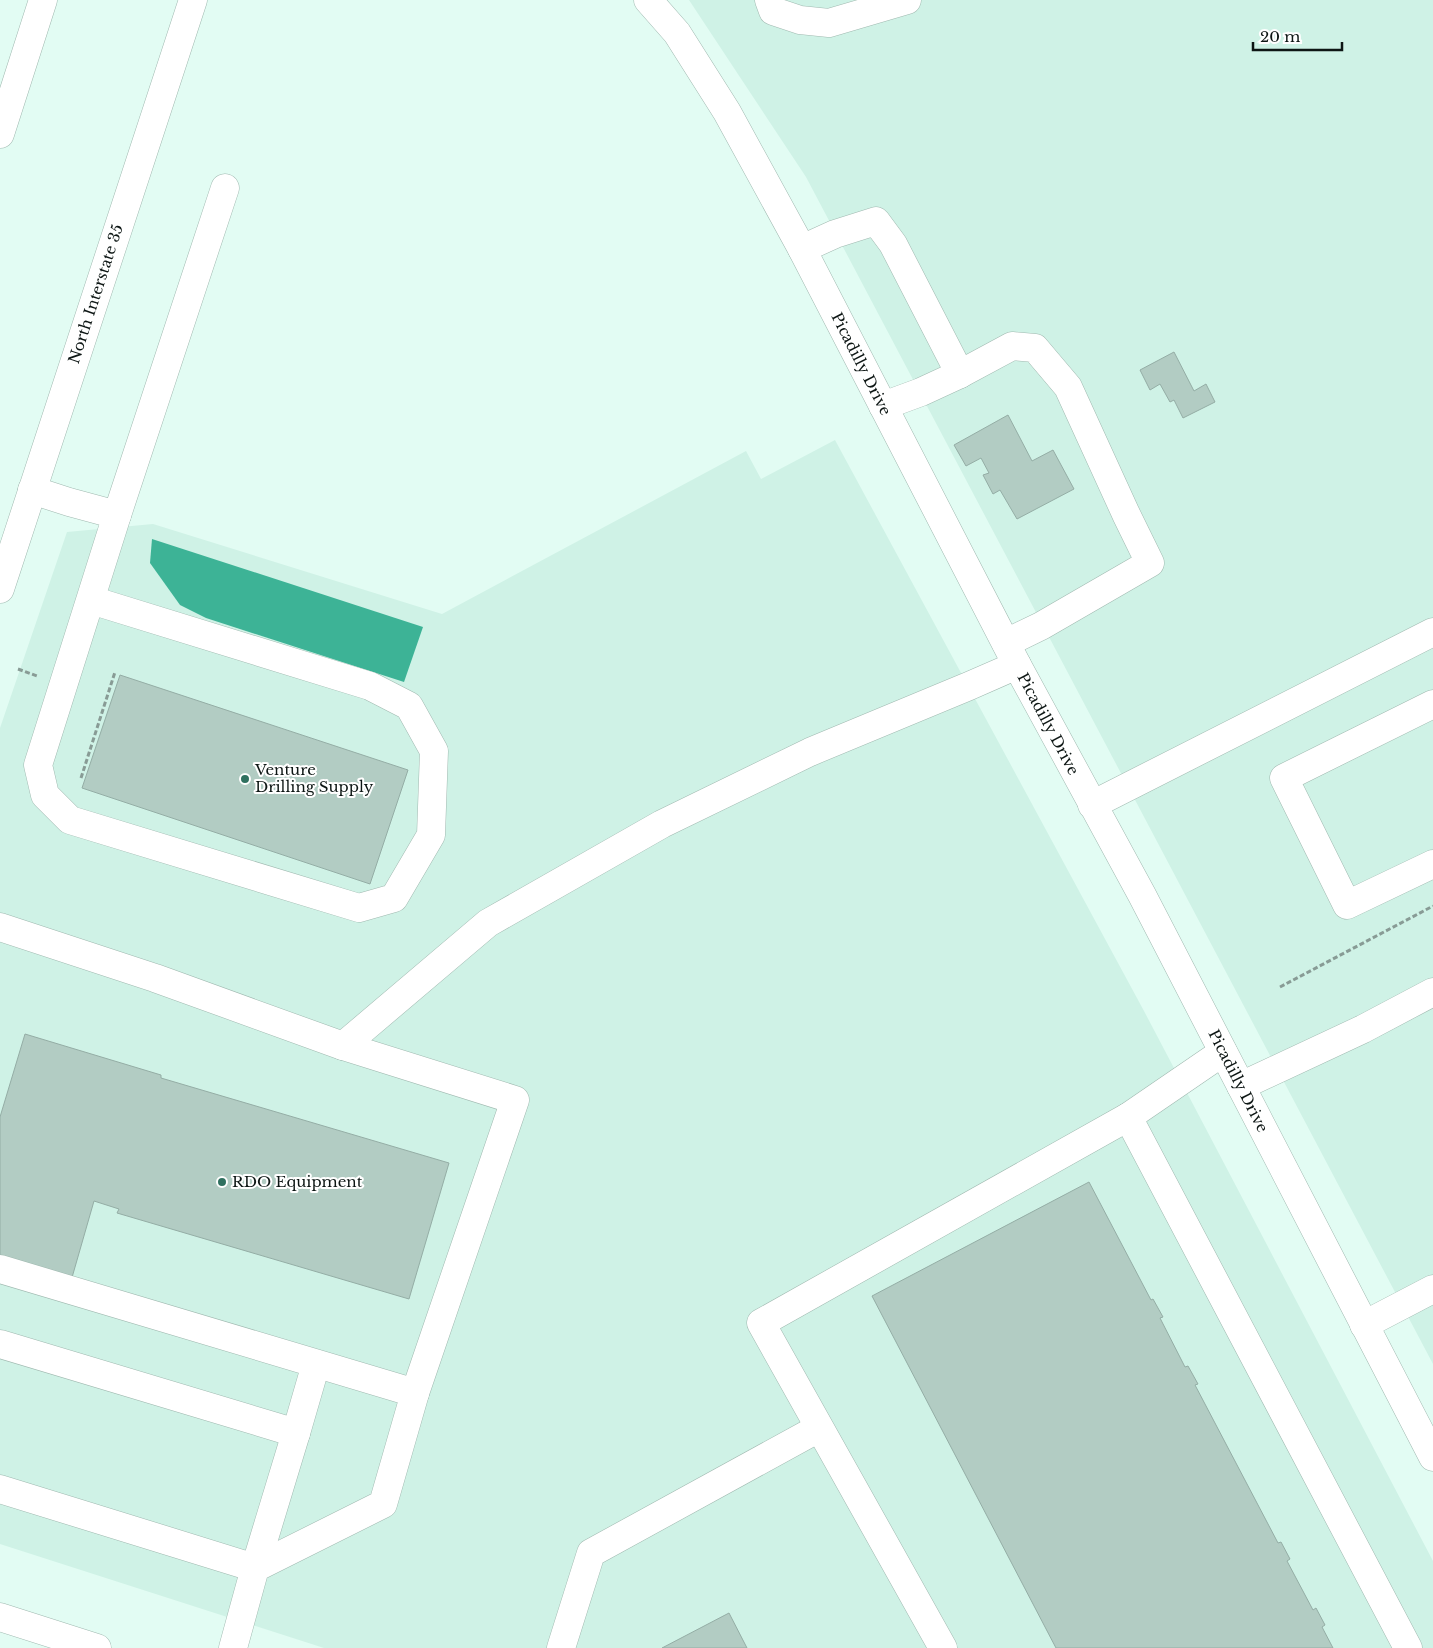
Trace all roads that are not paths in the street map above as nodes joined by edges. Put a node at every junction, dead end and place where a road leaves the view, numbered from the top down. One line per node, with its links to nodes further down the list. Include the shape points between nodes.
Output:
1 (43, 0): 6 (main road)
2 (193, 0): 11 (main road, North Interstate 35)
3 (648, 0): 8 (main road, Picadilly Drive, via 677,34 722,104)
4 (769, 0): 5 (main road, via 773,11 800,20 830,23)
5 (907, 0)
6 (0, 134)
7 (225, 188): 12 (main road)
8 (802, 249): 9 (main road, via 876,221 894,244); 10 (main road, Picadilly Drive)
9 (960, 374): 10 (main road); 16 (main road, via 1012,346 1035,348 1068,387 1150,563 1041,626)
10 (882, 406): 16 (main road, Picadilly Drive)
11 (32, 490): 12 (main road); 13 (main road, North Interstate 35)
12 (118, 515): 14 (main road)
13 (0, 588)
14 (91, 600): 14 (main road, via 38,765 45,795 70,820 360,908 394,898 431,835 434,751 409,706 370,686)
15 (1433, 632): 18 (main road)
16 (1012, 654): 18 (main road, Picadilly Drive); 22 (main road, via 970,686 810,752 662,824 488,923)
17 (1433, 704): 19 (main road, via 1284,778 1347,905)
18 (1092, 805): 23 (main road, Picadilly Drive)
19 (1433, 864)
20 (1, 931): 22 (main road, via 154,978)
21 (1433, 992): 24 (main road, via 1363,1029)
22 (343, 1046): 31 (main road, via 515,1100)
23 (1223, 1052): 24 (main road, Picadilly Drive); 25 (main road)
24 (1240, 1086): 28 (main road, Picadilly Drive)
25 (1128, 1117): 32 (main road, via 761,1323); 42 (main road)
26 (0, 1269): 30 (main road)
27 (1433, 1289): 28 (main road)
28 (1364, 1325): 34 (main road, Picadilly Drive)
29 (0, 1344): 33 (main road)
30 (316, 1364): 31 (main road); 33 (main road)
31 (415, 1393): 36 (main road, via 383,1504)
32 (819, 1428): 40 (main road, via 591,1553); 41 (main road)
33 (296, 1433): 36 (main road)
34 (1433, 1457)
35 (0, 1489): 36 (main road)
36 (255, 1568): 39 (main road)
37 (0, 1617): 38 (main road)
38 (97, 1648)
39 (233, 1648)
40 (561, 1648)
41 (943, 1648)
42 (1408, 1648)

